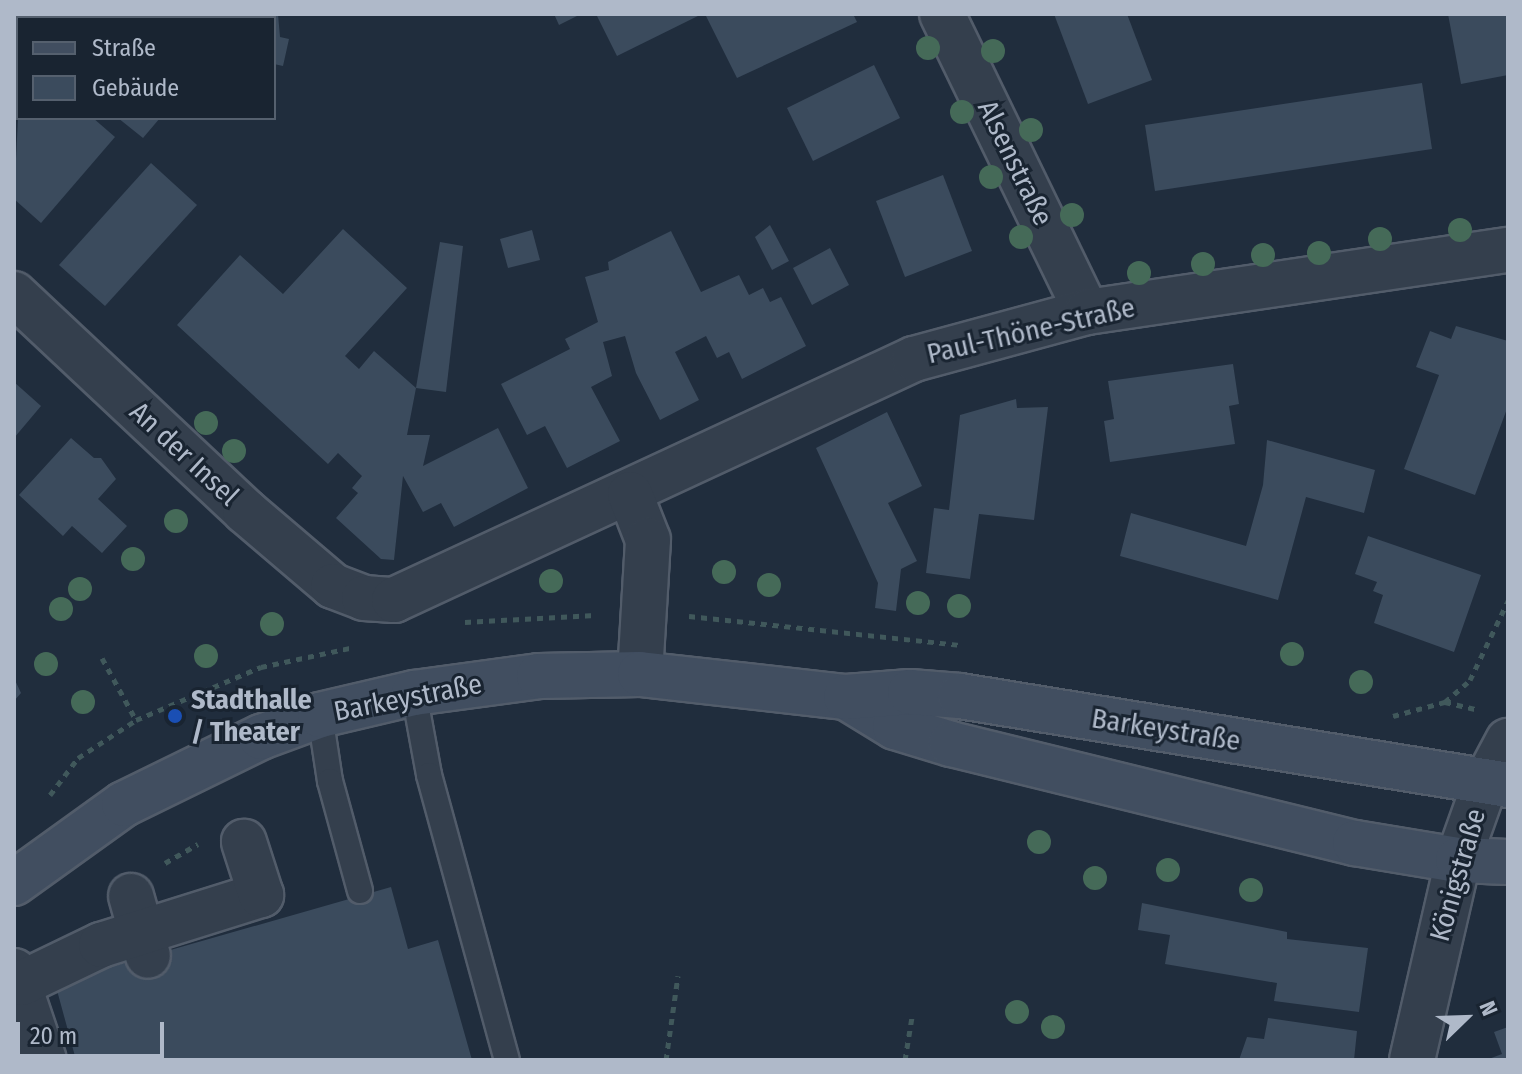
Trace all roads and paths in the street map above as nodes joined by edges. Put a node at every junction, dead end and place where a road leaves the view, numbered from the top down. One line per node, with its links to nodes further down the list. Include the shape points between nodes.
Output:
1 (942, 14): 4 (street, Alsenstraße)
2 (1508, 250): 4 (street, Paul-Thöne-Straße)
3 (14, 294): 6 (street, An der Insel, via 245,511 333,586)
4 (1087, 312): 5 (street, Paul-Thöne-Straße, via 914,359)
5 (630, 494): 6 (street, Paul-Thöne-Straße, via 394,600); 9 (street, via 648,540)
6 (364, 598)
7 (1508, 601): 13 (path, via 1470,680 1445,702)
8 (102, 658): 14 (path)
9 (640, 674): 10 (street, Barkeystraße, via 539,676); 11 (street, Barkeystraße)
10 (414, 693): 12 (street, Barkeystraße); 26 (lane, via 429,775)
11 (846, 697): 16 (street, Barkeystraße, via 910,692 960,696); 18 (street, Barkeystraße, via 895,727 951,744 1328,837)
12 (320, 715): 20 (street, Barkeystraße, via 261,737 124,804); 21 (lane, via 330,781)
13 (1393, 717)
14 (136, 720)
15 (1508, 741): 16 (street, Königstraße)
16 (1496, 784): 18 (street, Königstraße)
17 (244, 842): 22 (street, via 261,895 140,928)
18 (1458, 860): 19 (street, Barkeystraße); 29 (street, Königstraße)
19 (1508, 862)
20 (14, 883)
21 (360, 891)
22 (19, 972): 25 (street)
23 (678, 976): 27 (path)
24 (912, 1017): 28 (path)
25 (44, 1060)
26 (507, 1060)
27 (666, 1060)
28 (905, 1060)
29 (1412, 1060)

